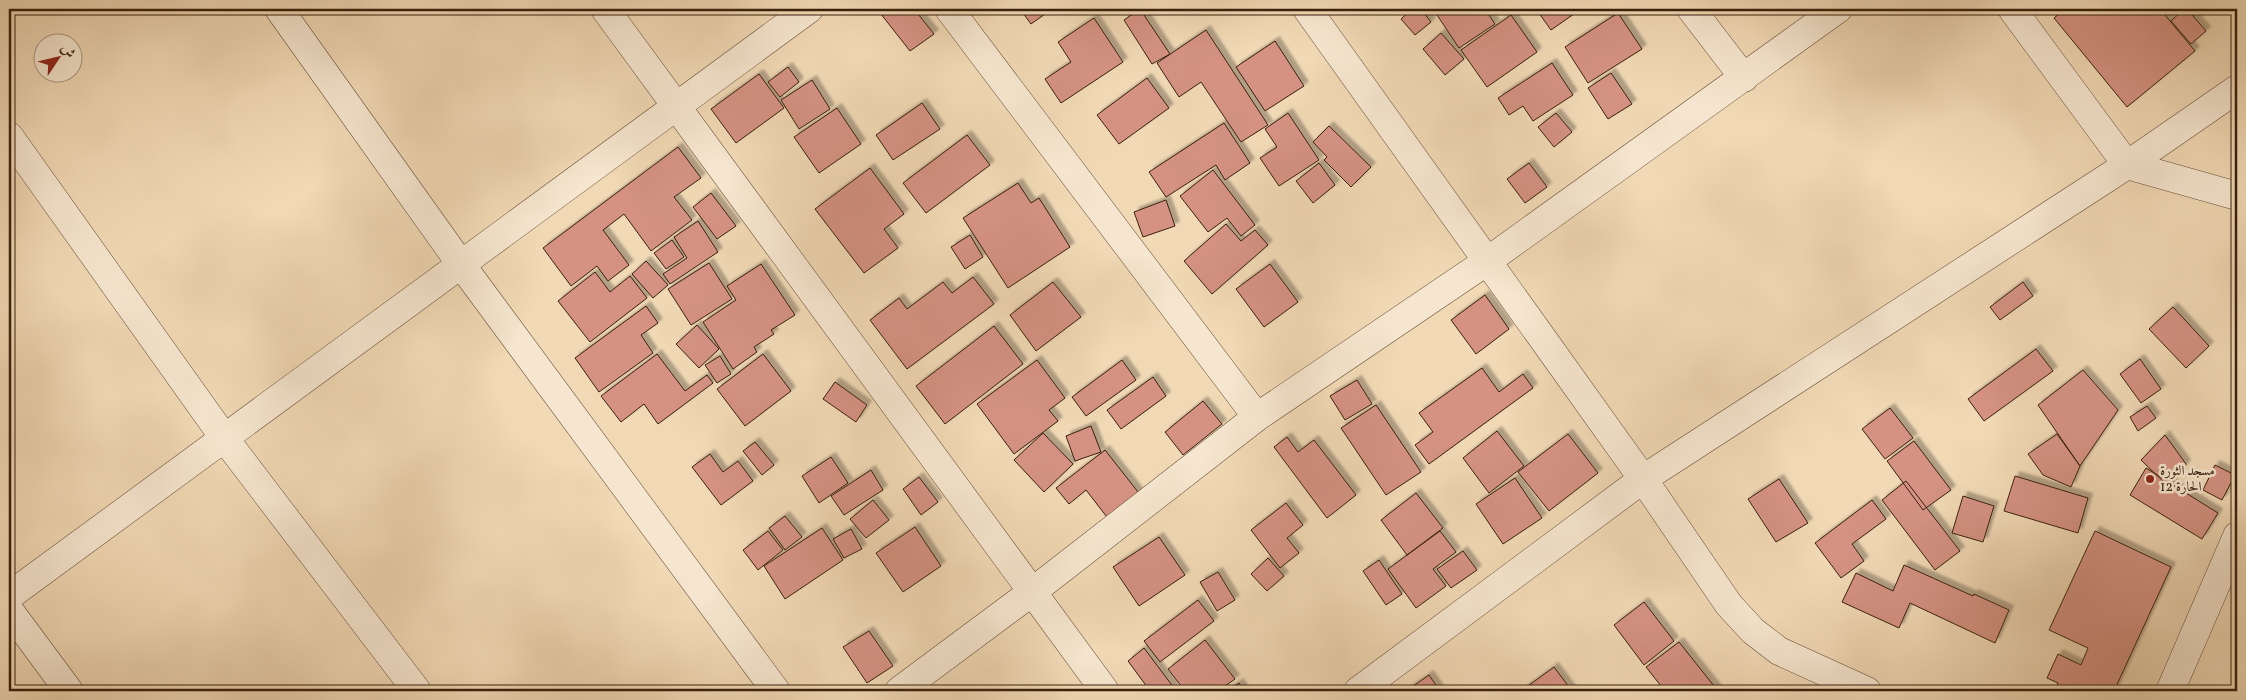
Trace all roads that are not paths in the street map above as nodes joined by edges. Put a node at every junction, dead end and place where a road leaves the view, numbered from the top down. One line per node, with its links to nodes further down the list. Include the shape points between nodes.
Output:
1 (279, 9): 16 (street)
2 (605, 9): 11 (street)
3 (809, 9): 11 (street)
4 (949, 9): 17 (street)
5 (1307, 9): 15 (street)
6 (1691, 9): 9 (street)
7 (1838, 9): 9 (street)
8 (2012, 9): 13 (street)
9 (1744, 78): 15 (street)
10 (2237, 89): 13 (street)
11 (676, 107): 16 (street); 21 (street)
12 (9, 136): 18 (street)
13 (2127, 166): 14 (street); 19 (street)
14 (2237, 196)
15 (1486, 262): 17 (street); 19 (street)
16 (460, 263): 18 (street); 26 (street)
17 (1257, 417): 21 (street)
18 (225, 439): 22 (street); 25 (street)
19 (1643, 479): 29 (street); 30 (street, via 1729,605 1753,631 1779,651)
20 (2237, 536): 31 (street)
21 (1032, 592): 27 (street); 28 (street)
22 (9, 596)
23 (9, 610): 24 (street)
24 (69, 691)
25 (416, 691)
26 (776, 691)
27 (899, 691)
28 (1105, 691)
29 (1358, 691)
30 (1867, 691)
31 (2170, 691)

